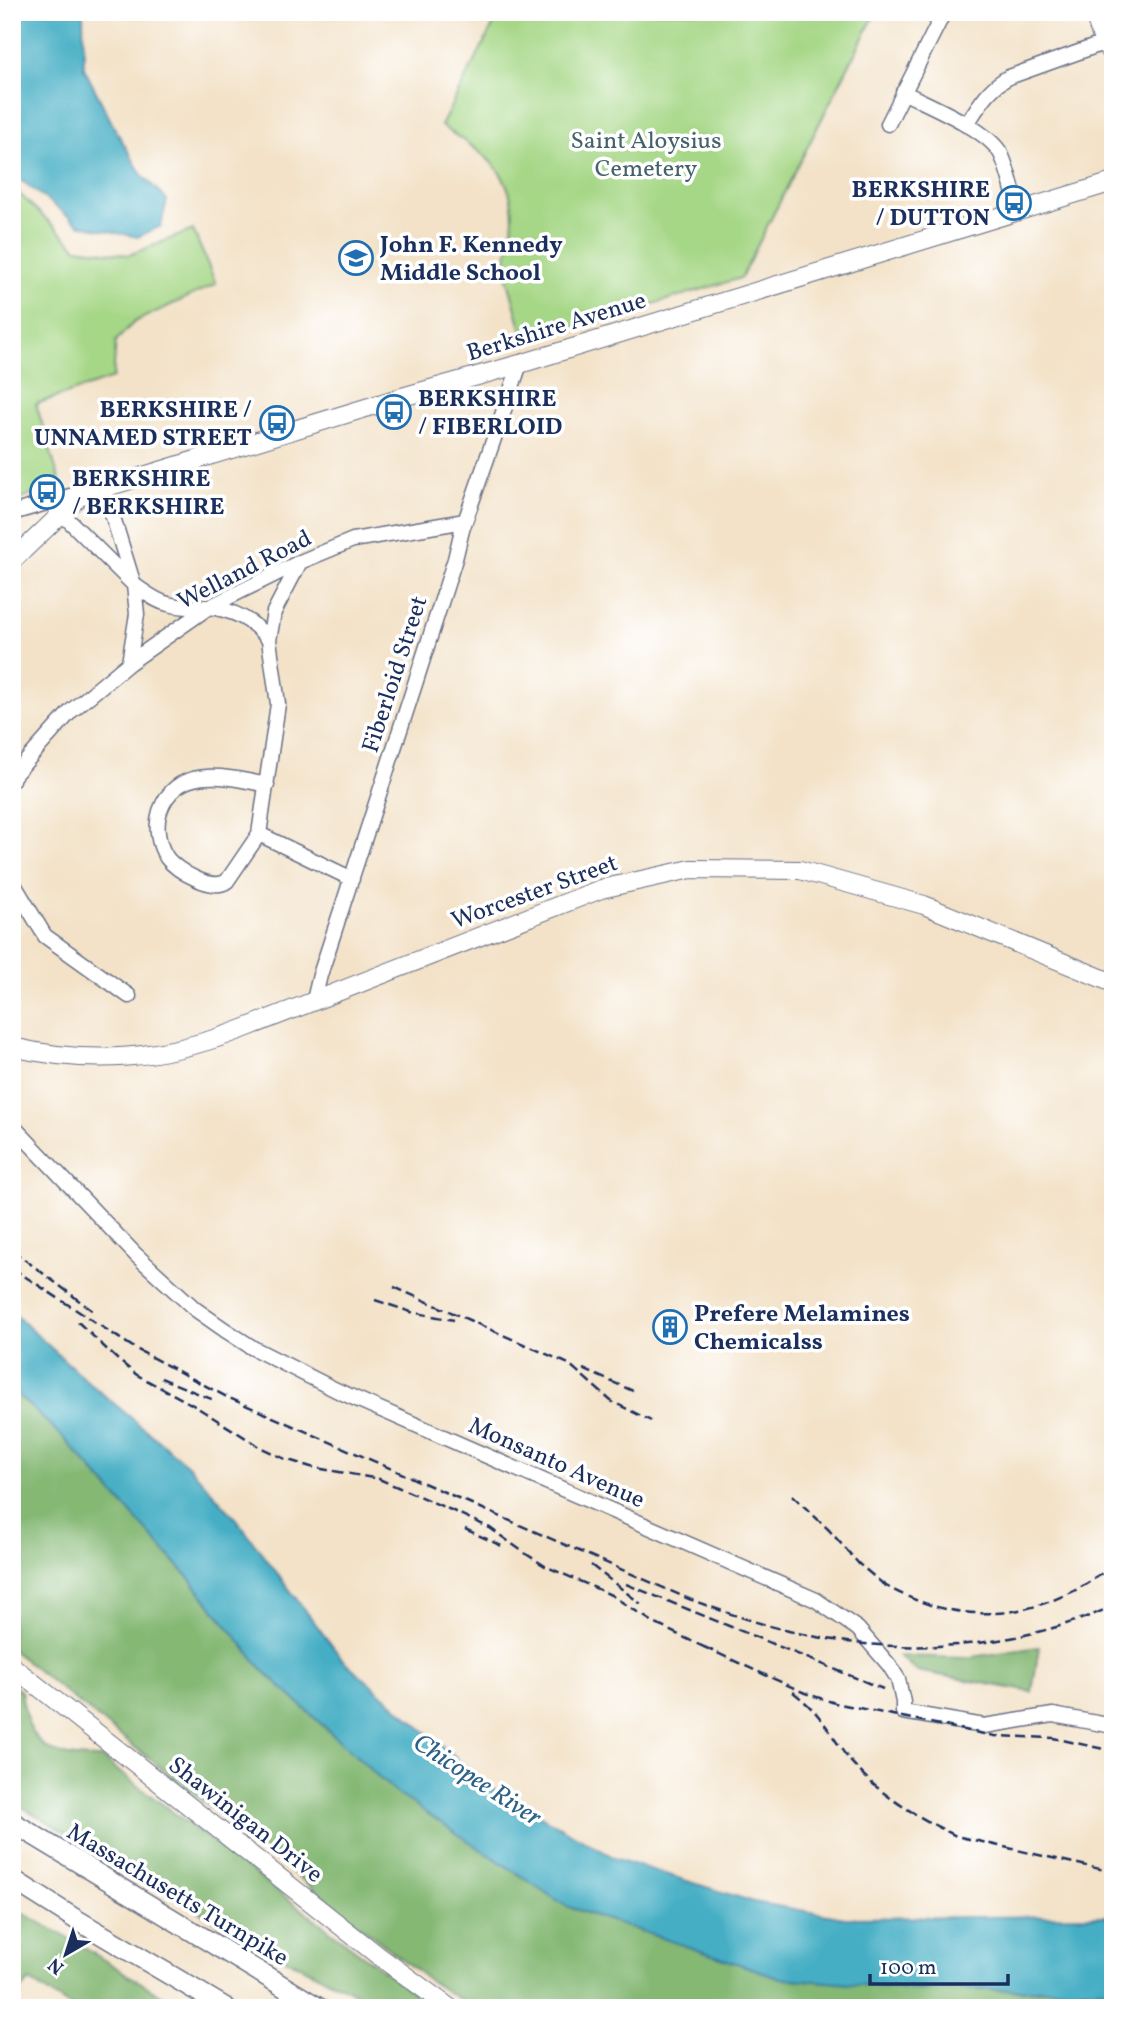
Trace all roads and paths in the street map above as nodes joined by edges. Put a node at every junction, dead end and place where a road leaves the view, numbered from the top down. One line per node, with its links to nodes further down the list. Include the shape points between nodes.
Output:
1 (944, 12): 4 (street)
2 (1093, 12): 3 (main road)
3 (1109, 48): 6 (street, via 997,83)
4 (903, 92): 5 (street); 6 (street)
5 (888, 124)
6 (966, 125): 8 (street, via 1002,155)
7 (1113, 182): 8 (main road, Berkshire Avenue)
8 (1019, 212): 9 (main road, Berkshire Avenue)
9 (520, 364): 10 (main road, Berkshire Avenue); 13 (street, Fiberloid Street)
10 (104, 488): 11 (main road, Berkshire Avenue, via 84,492); 16 (street)
11 (56, 508): 12 (street); 14 (main road); 16 (street)
12 (12, 513)
13 (465, 521): 15 (street, Welland Road, via 353,540); 23 (street, Fiberloid Street)
14 (12, 561)
15 (300, 562): 17 (street, Welland Road); 18 (street, via 274,611)
16 (134, 585): 17 (street, via 169,604); 19 (street, via 137,614)
17 (209, 607): 18 (street, via 250,621); 19 (street, Welland Road)
18 (269, 640): 21 (street, via 278,704)
19 (129, 663): 20 (street, Welland Road, via 71,710)
20 (13, 777)
21 (267, 785): 22 (street); 22 (street, via 220,777 190,779 164,800 158,819 158,838 167,858 212,885 222,886 227,881)
22 (259, 834): 23 (street)
23 (352, 879): 27 (street, Fiberloid Street)
24 (12, 881): 26 (street, via 45,936)
25 (1113, 984): 27 (main road, Worcester Street, via 924,905 800,870 691,869 601,889)
26 (129, 996)
27 (314, 1000): 28 (main road, Worcester Street, via 215,1039 148,1055 91,1059)
28 (12, 1047)
29 (12, 1125): 31 (street, Monsanto Avenue, via 156,1275 225,1330 335,1389 816,1600 858,1629 889,1665 898,1679 903,1712 985,1726 1053,1716)
30 (12, 1666): 36 (main road, Shawinigan Drive)
31 (1113, 1726)
32 (12, 1822): 35 (highway, Massachusetts Turnpike)
33 (12, 1879): 34 (highway)
34 (226, 2008)
35 (319, 2008)
36 (450, 2008)

